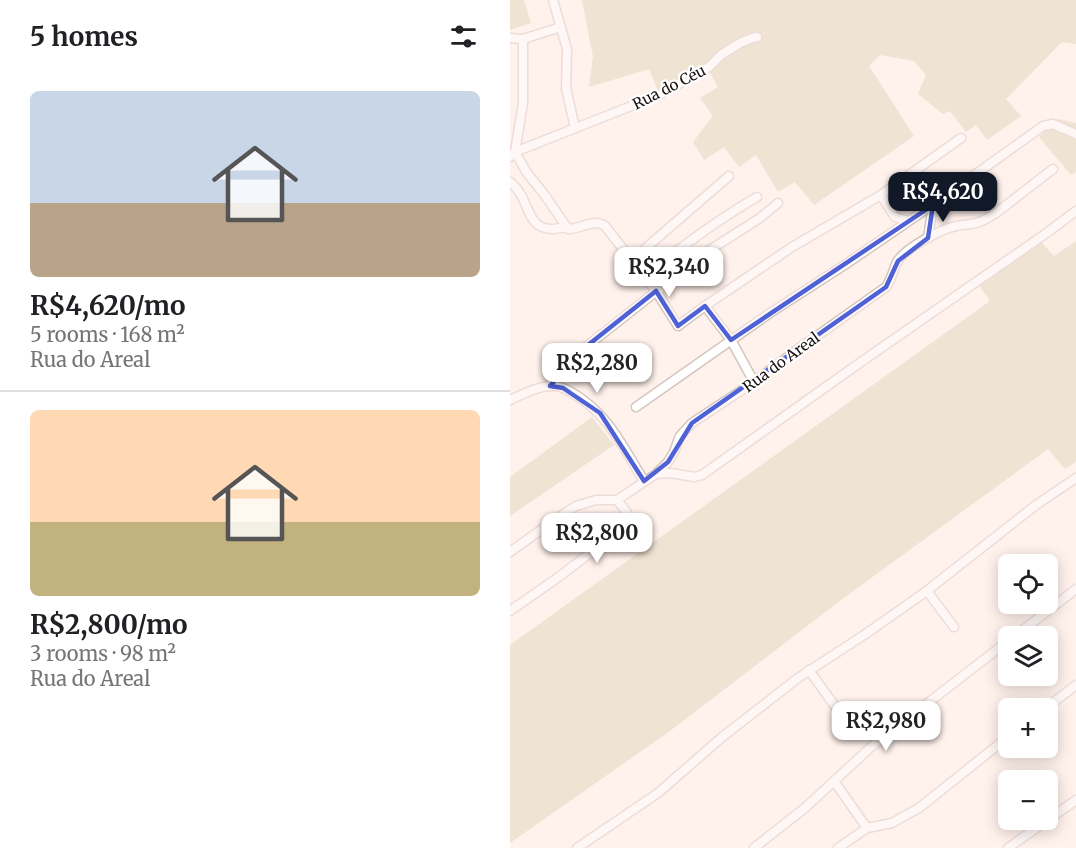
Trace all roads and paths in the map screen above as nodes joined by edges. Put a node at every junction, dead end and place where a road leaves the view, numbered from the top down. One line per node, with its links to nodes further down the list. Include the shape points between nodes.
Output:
1 (553, 0): 2 (street)
2 (561, 27): 5 (street); 6 (street, via 567,50 567,96)
3 (757, 37): 6 (street, Rua do Céu, via 740,43 709,68 673,87)
4 (510, 38): 5 (street)
5 (523, 39): 9 (street, via 523,103)
6 (575, 128): 9 (street, Rua do Céu)
7 (1076, 134): 16 (street, via 1053,124 1043,126)
8 (961, 138): 13 (street)
9 (513, 154): 19 (street)
10 (1053, 169): 20 (street, Rua do Areal, via 987,218 945,229)
11 (729, 176): 21 (street)
12 (510, 182): 19 (street, via 535,224 554,230)
13 (881, 195): 18 (street, via 895,217); 24 (street, via 792,247)
14 (758, 197): 22 (street, via 694,237)
15 (778, 203): 23 (street)
16 (933, 205): 18 (street); 20 (street)
17 (1076, 211): 30 (street, via 702,476)
18 (908, 222): 25 (street)
19 (570, 228): 21 (street, via 601,223)
20 (928, 238): 26 (street, Rua do Areal, via 898,261 886,287)
21 (632, 260): 22 (street)
22 (645, 276): 23 (street)
23 (656, 291): 24 (street, via 678,326); 27 (street, via 578,353)
24 (705, 306): 25 (street)
25 (731, 340): 26 (street); 29 (street)
26 (754, 382): 30 (street, Rua do Areal, via 692,423)
27 (550, 386): 28 (street); 32 (street, via 570,392 600,413)
28 (510, 400)
29 (636, 407)
30 (656, 474): 32 (street, Rua do Areal)
31 (1076, 478): 36 (street)
32 (644, 481): 33 (street, Rua do Areal)
33 (616, 500): 34 (street, Rua do Areal, via 576,506); 37 (street, via 629,516 628,524)
34 (510, 552)
35 (1076, 589): 38 (street)
36 (927, 591): 39 (street); 41 (street)
37 (510, 611)
38 (1028, 626)
39 (954, 627)
40 (998, 649): 46 (street, via 871,747)
41 (808, 670): 44 (street); 49 (street, via 720,738 658,793)
42 (1076, 685): 43 (street)
43 (1058, 699)
44 (839, 712)
45 (998, 745): 48 (street, via 919,808 882,826)
46 (834, 781): 48 (street); 50 (street)
47 (1076, 800): 52 (street)
48 (867, 828): 51 (street)
49 (577, 848)
50 (754, 848)
51 (838, 848)
52 (1008, 848)

